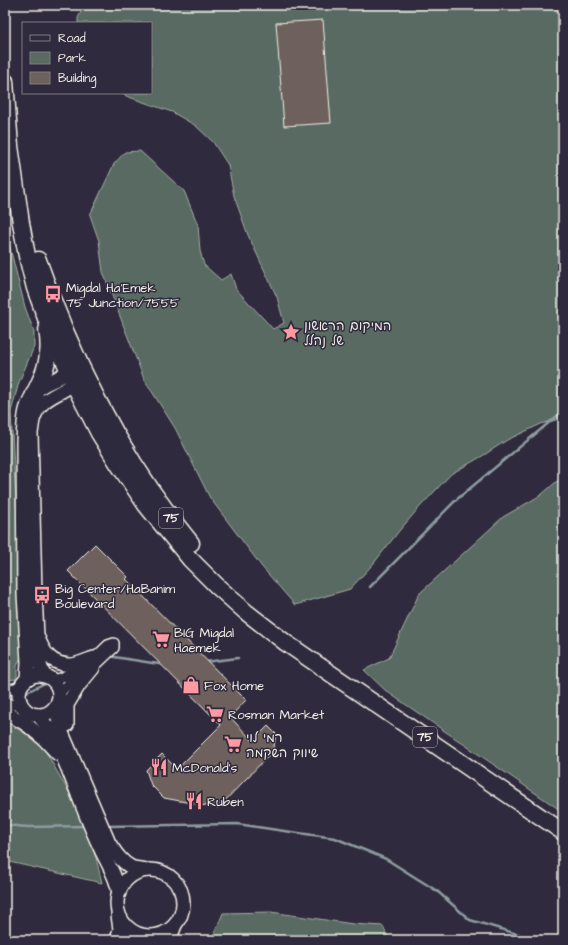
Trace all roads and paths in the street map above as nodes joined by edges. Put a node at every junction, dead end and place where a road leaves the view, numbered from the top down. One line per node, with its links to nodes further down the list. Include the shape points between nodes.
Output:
1 (5, 81): 2 (highway, 75)
2 (10, 146): 3 (highway, 75, via 22,229 35,288); 4 (highway, 75, via 36,253 59,317)
3 (42, 307): 4 (highway, 75); 5 (highway, via 49,348 43,377)
4 (75, 376): 5 (main road, via 38,389); 6 (main road, via 43,403 33,419 34,592); 17 (highway, 75, via 160,503 211,568 286,643)
5 (34, 394): 9 (main road, via 26,412 23,442 24,594 28,662)
6 (37, 633): 7 (main road, via 43,650 53,661 70,666); 8 (main road, via 38,659)
7 (93, 663): 8 (street, via 57,679); 11 (street, via 70,682); 16 (main road, via 67,705)
8 (47, 677): 9 (main road, via 36,675); 11 (main road, via 56,686)
9 (24, 683): 10 (street); 13 (main road, via 19,695)
10 (5, 691)
11 (58, 698): 15 (main road, via 55,707); 16 (main road, via 58,718)
12 (5, 703): 13 (street)
13 (22, 706): 15 (main road, via 30,713)
14 (5, 712): 16 (main road, via 26,724)
15 (38, 715): 16 (main road)
16 (67, 756): 18 (main road, via 109,843 118,856 132,867); 19 (main road, via 98,845 114,874)
17 (563, 832)
18 (153, 871): 19 (main road, via 134,874 123,884); 21 (main road, via 165,874 178,885 183,905)
19 (119, 892): 20 (main road)
20 (118, 911): 22 (main road, via 127,927); 23 (main road, via 120,929)
21 (181, 915): 22 (main road, via 170,930 162,935); 24 (street)
22 (147, 938)
23 (117, 940)
24 (173, 940)

